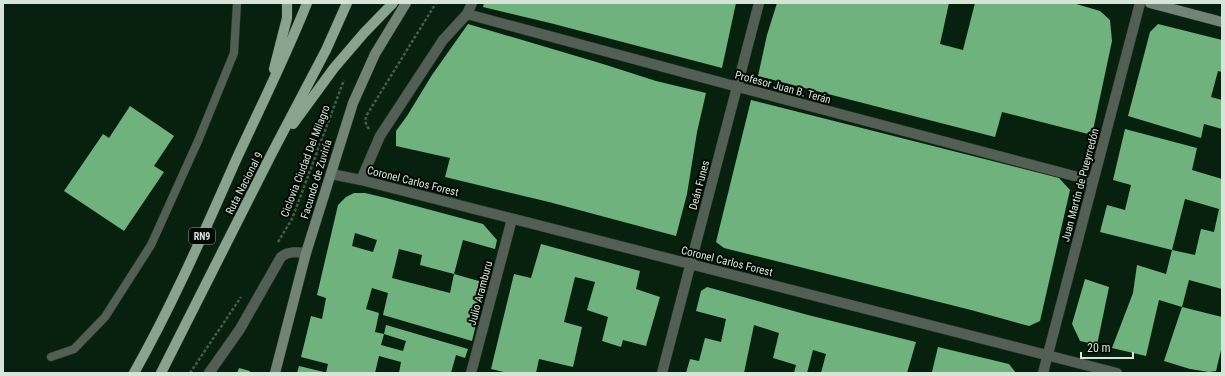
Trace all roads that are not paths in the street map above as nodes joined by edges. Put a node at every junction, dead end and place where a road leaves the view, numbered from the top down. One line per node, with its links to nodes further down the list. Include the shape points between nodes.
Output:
1 (237, 3): 23 (lane, via 234,53 151,245 105,317 74,350)
2 (287, 3): 14 (main road, via 287,18)
3 (308, 3): 14 (main road, Ruta Nacional 9 / RN9)
4 (347, 3): 15 (main road, Ruta Nacional 9 / RN9, via 326,50)
5 (393, 3): 15 (main road, via 334,68)
6 (406, 3): 16 (street, Facundo de Zuviría, via 361,82)
7 (472, 3): 11 (street)
8 (760, 3): 13 (street, Deán Funes)
9 (1140, 3): 18 (street, Juan Martín de Pueyrredón)
10 (1150, 3): 12 (street)
11 (467, 14): 13 (street, Profesor Juan B. Terán); 17 (street, via 443,40 380,136)
12 (1222, 22)
13 (738, 87): 18 (street, Profesor Juan B. Terán); 21 (street, Deán Funes)
14 (266, 98): 24 (main road, Ruta Nacional 9 / RN9, via 171,303)
15 (271, 155): 25 (main road, Ruta Nacional 9 / RN9)
16 (331, 174): 17 (street, Coronel Carlos Forest); 20 (street, Facundo de Zuviría)
17 (361, 180): 19 (street, Coronel Carlos Forest)
18 (1093, 181): 22 (street, Juan Martín de Pueyrredón)
19 (512, 219): 21 (street, Coronel Carlos Forest); 28 (street, Julio Aramburu)
20 (306, 253): 26 (street, via 291,252 281,257 240,329); 27 (street, Facundo de Zuviría)
21 (690, 264): 22 (street, Coronel Carlos Forest); 29 (street, Deán Funes)
22 (1048, 355): 30 (street, Juan Martín de Pueyrredón); 31 (street, Coronel Carlos Forest)
23 (51, 357)
24 (134, 373)
25 (161, 373)
26 (209, 373)
27 (275, 373)
28 (471, 373)
29 (662, 373)
30 (1044, 373)
31 (1117, 373)

